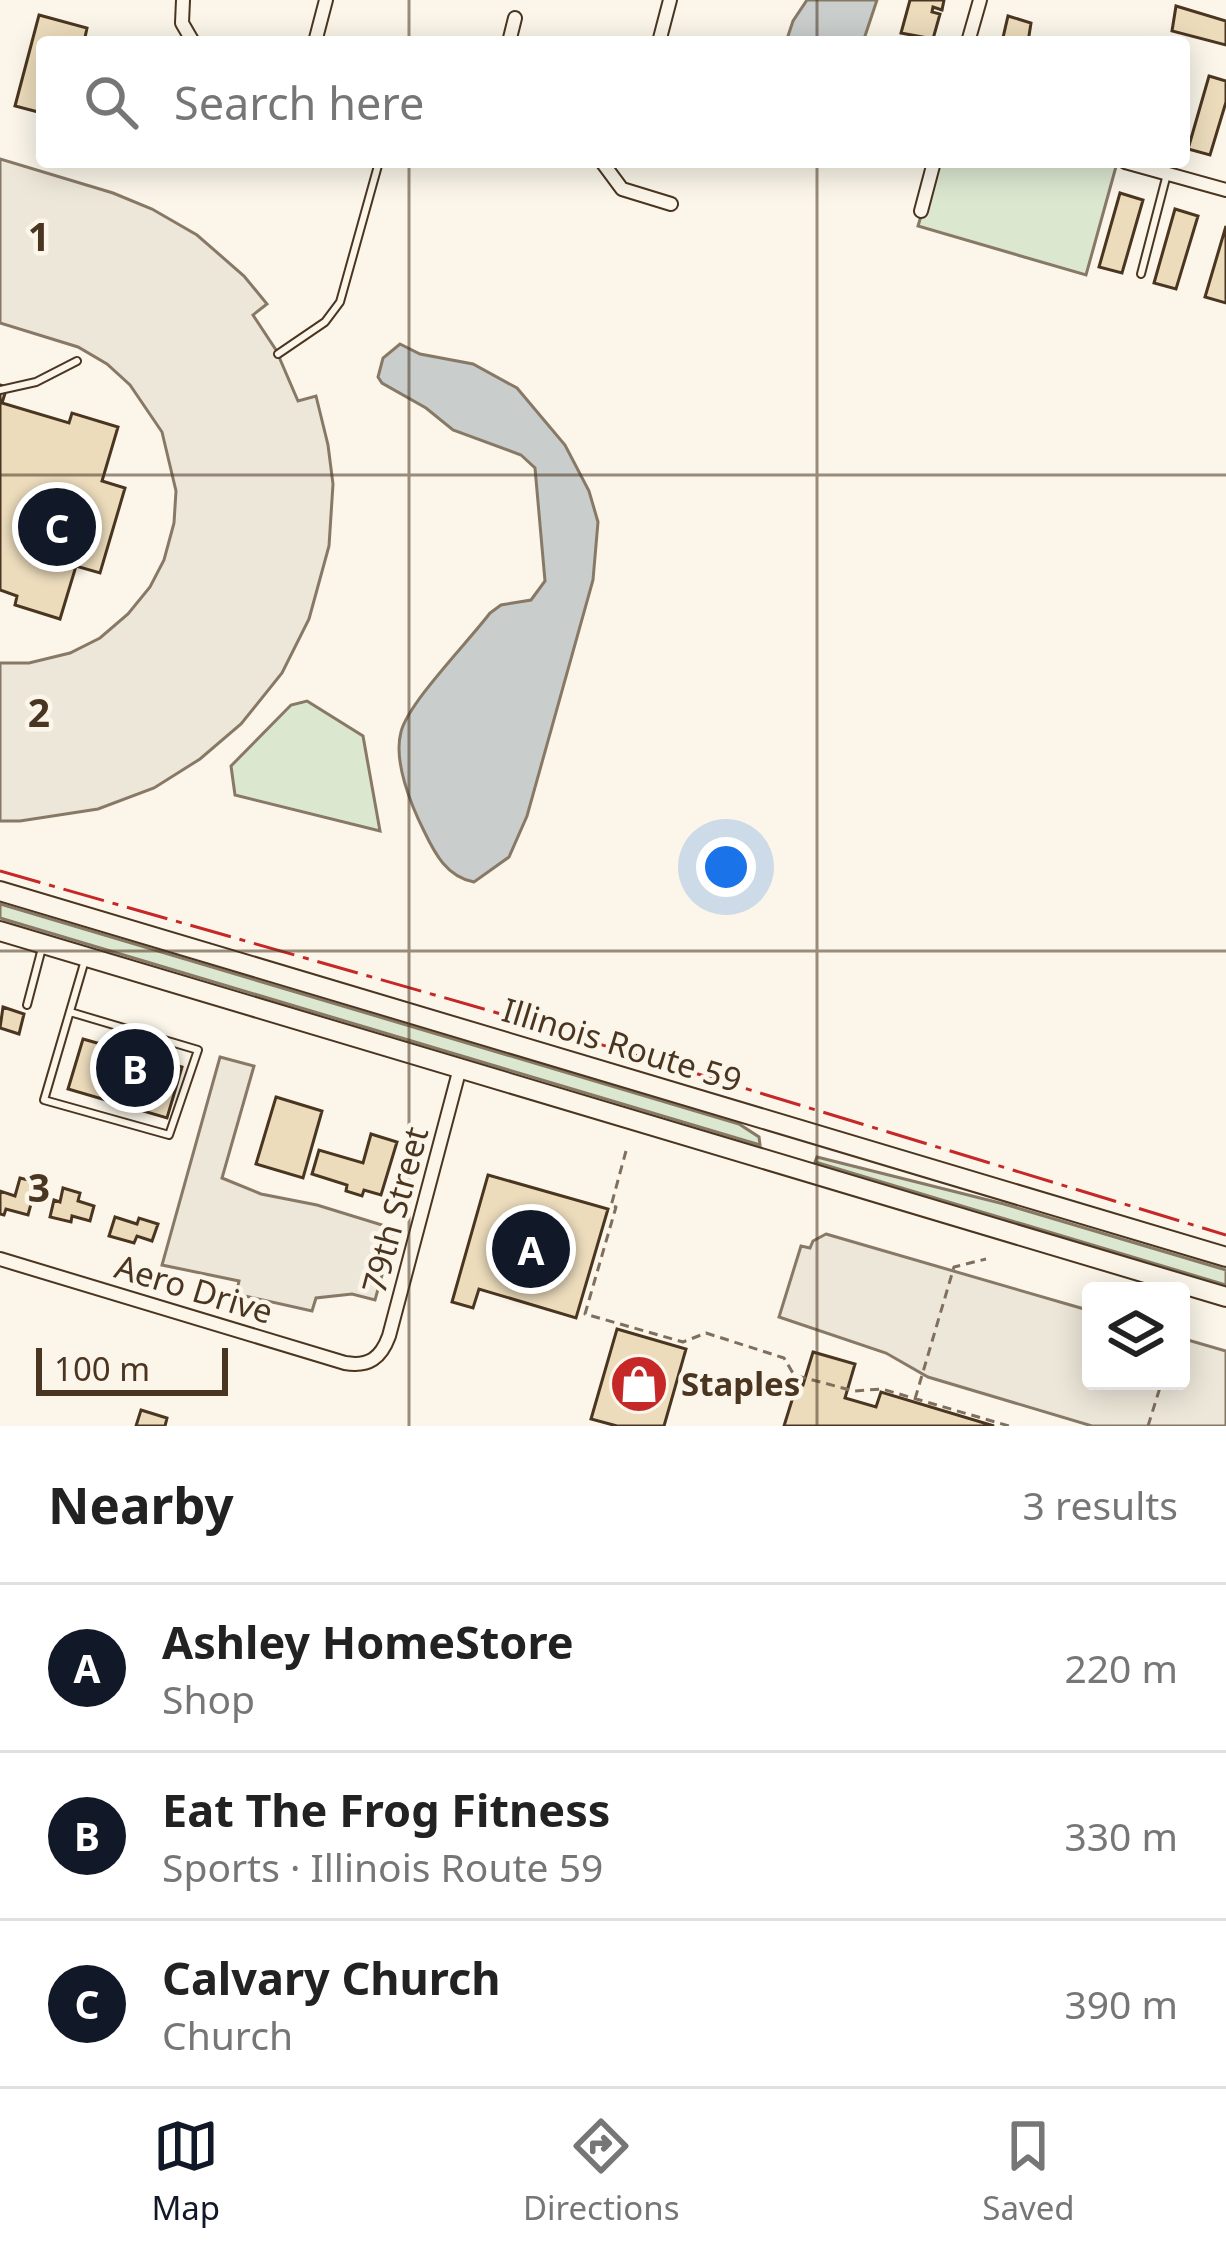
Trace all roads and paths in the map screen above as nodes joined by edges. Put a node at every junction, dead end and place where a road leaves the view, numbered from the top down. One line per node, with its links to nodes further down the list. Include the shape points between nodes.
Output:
1 (183, 0): 7 (street)
2 (309, 0): 5 (street)
3 (670, 0): 10 (street)
4 (980, 0): 11 (street)
5 (325, 2): 8 (street)
6 (515, 18): 9 (street)
7 (190, 36)
8 (316, 36)
9 (510, 36)
10 (661, 36)
11 (970, 36)
12 (377, 168): 21 (lane, via 340,302)
13 (606, 168): 18 (street, via 622,189)
14 (932, 168): 19 (street)
15 (1146, 168): 16 (street)
16 (1167, 174): 17 (street); 20 (lane)
17 (1226, 190)
18 (671, 204)
19 (921, 211)
20 (1141, 274)
21 (278, 354)
22 (77, 361): 23 (lane)
23 (0, 390)
24 (0, 891): 32 (main road, Illinois Route 59)
25 (0, 931): 26 (main road, Illinois Route 59)
26 (43, 944): 27 (main road, Illinois Route 59); 28 (lane)
27 (86, 957): 29 (lane); 30 (main road, Illinois Route 59)
28 (27, 1005)
29 (70, 1012): 29 (lane, via 44,1100 169,1135 198,1050)
30 (460, 1068): 35 (main road, Illinois Route 59); 36 (street, 79th Street, via 389,1336)
31 (626, 1150): 38 (path, via 585,1314 683,1342 706,1333 775,1353 794,1375)
32 (1226, 1258)
33 (0, 1259): 36 (street, Aero Drive, via 345,1363)
34 (986, 1259): 38 (path, via 954,1267)
35 (1226, 1298)
36 (373, 1361)
37 (1159, 1390): 40 (path)
38 (915, 1399): 39 (path)
39 (1009, 1426)
40 (1148, 1426)

